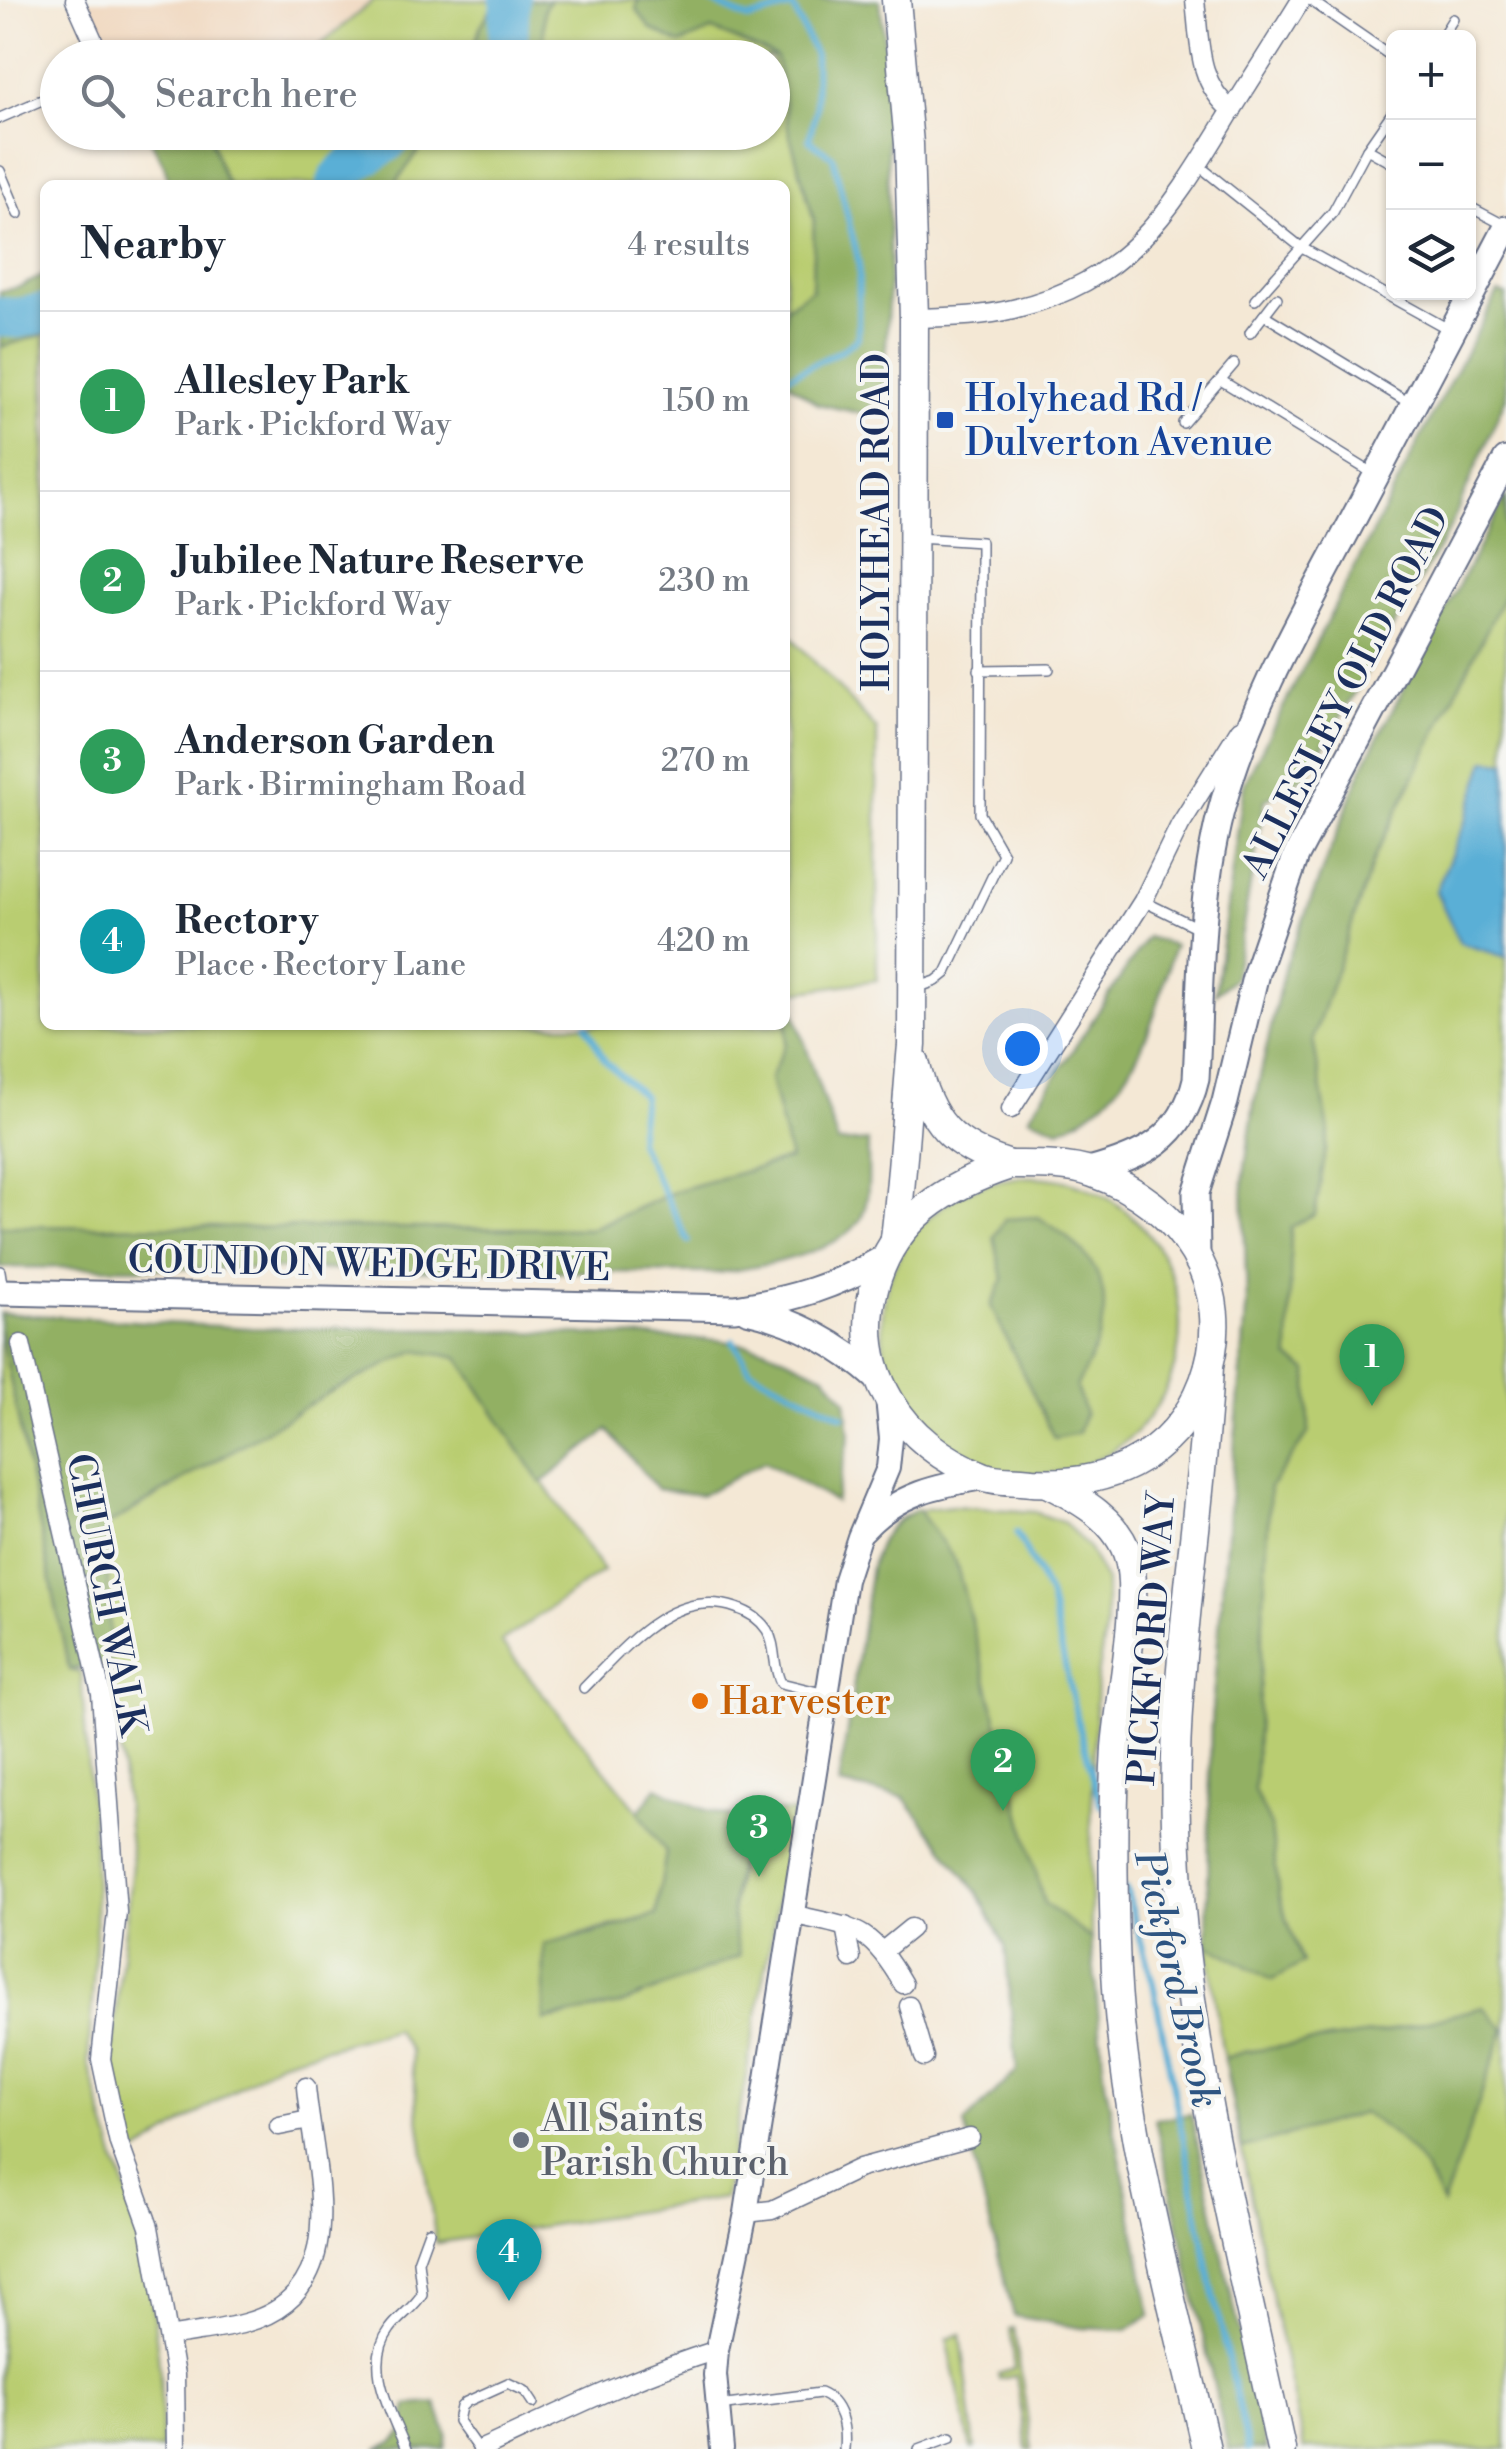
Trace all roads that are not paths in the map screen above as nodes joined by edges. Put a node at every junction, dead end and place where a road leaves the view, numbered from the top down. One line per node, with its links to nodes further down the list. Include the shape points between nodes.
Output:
1 (75, 0): 8 (street)
2 (896, 0): 25 (highway, HOLYHEAD ROAD)
3 (1195, 0): 11 (street, via 1202,69)
4 (1302, 0): 11 (street)
5 (1310, 0): 9 (lane)
6 (1453, 19): 7 (lane)
7 (1446, 30)
8 (93, 40)
9 (1386, 52)
10 (40, 101): 12 (lane)
11 (1232, 110): 16 (street)
12 (0, 118)
13 (1387, 120): 14 (lane)
14 (1367, 150): 15 (lane); 21 (lane, via 1333,212)
15 (1386, 160)
16 (1198, 165): 21 (lane); 25 (street, via 1148,234 1072,289 1000,312)
17 (0, 171): 19 (lane)
18 (1473, 210): 20 (lane)
19 (18, 214)
20 (1505, 233): 27 (main road, ALLESLEY OLD ROAD)
21 (1302, 248): 23 (lane); 27 (lane)
22 (1276, 298): 24 (lane)
23 (1255, 300)
24 (1264, 315): 26 (lane); 30 (lane)
25 (914, 318): 34 (highway, HOLYHEAD ROAD)
26 (1250, 332)
27 (1452, 332): 30 (main road, ALLESLEY OLD ROAD)
28 (1234, 364): 29 (lane)
29 (1222, 381): 31 (lane); 33 (lane)
30 (1413, 406): 33 (main road, ALLESLEY OLD ROAD)
31 (1183, 423)
32 (1506, 460): 46 (main road, ALLESLEY OLD ROAD, via 1296,856 1256,973 1196,1194)
33 (1377, 475): 37 (main road, ALLESLEY OLD ROAD)
34 (914, 538): 36 (lane, via 981,542); 40 (highway, HOLYHEAD ROAD)
35 (1049, 669): 36 (lane)
36 (980, 670): 40 (lane, via 980,814 1003,854 946,973)
37 (1268, 686): 38 (street, ALLESLEY OLD ROAD, via 1180,825); 39 (main road, ALLESLEY OLD ROAD, via 1223,802)
38 (1144, 901): 39 (lane); 42 (street, ALLESLEY OLD ROAD)
39 (1202, 930): 44 (main road, ALLESLEY OLD ROAD, via 1192,1097 1181,1119 1154,1145)
40 (911, 990): 41 (highway, HOLYHEAD ROAD)
41 (912, 1046): 43 (highway, HOLYHEAD ROAD, via 930,1105 951,1136 974,1154); 45 (highway, HOLYHEAD ROAD)
42 (1011, 1109)
43 (1010, 1165): 44 (highway); 45 (highway, via 947,1192)
44 (1089, 1171): 46 (highway, via 1154,1204)
45 (889, 1248): 48 (main road, COUNDON WEDGE DRIVE, via 825,1288); 51 (highway, via 867,1327)
46 (1197, 1254): 50 (highway, via 1213,1315)
47 (1, 1285): 48 (main road, COUNDON WEDGE DRIVE)
48 (736, 1308): 51 (main road, COUNDON WEDGE DRIVE, via 829,1342)
49 (21, 1344): 71 (street, CHURCH WALK, via 101,1694 117,1912 101,2058 119,2143 149,2227)
50 (1210, 1366): 53 (highway, via 1195,1403 1158,1448 1106,1475); 83 (highway, PICKFORD WAY, via 1176,1734 1182,1926 1213,2134)
51 (883, 1389): 52 (highway, via 924,1440); 54 (street, via 892,1439 888,1468)
52 (986, 1478): 53 (highway); 54 (street, via 903,1498)
53 (1049, 1484): 82 (highway, PICKFORD WAY, via 1096,1511 1129,1559 1132,1594 1116,1746 1115,1950 1138,2146)
54 (859, 1537): 56 (street)
55 (584, 1688): 56 (lane, via 663,1616 720,1604 766,1628 782,1682)
56 (828, 1694): 57 (street)
57 (791, 1914): 58 (street); 69 (street)
58 (844, 1926): 60 (street); 61 (street)
59 (911, 1928): 60 (street)
60 (884, 1950): 62 (street)
61 (851, 1958)
62 (903, 1984)
63 (909, 2006): 64 (street)
64 (924, 2056)
65 (306, 2088): 66 (street)
66 (309, 2120): 67 (street); 71 (street, via 322,2221 310,2272 275,2310 248,2322)
67 (279, 2126)
68 (970, 2138): 69 (street, via 860,2168 772,2210)
69 (746, 2213): 72 (street)
70 (429, 2231): 77 (lane, via 418,2260 422,2294 393,2324 378,2359)
71 (169, 2336): 76 (street, CHURCH WALK)
72 (717, 2350): 74 (street); 78 (street, via 678,2360)
73 (533, 2403): 78 (lane, via 525,2390 508,2383 466,2402 458,2421)
74 (716, 2407): 79 (street); 80 (lane, via 820,2394 838,2410)
75 (951, 2437): 81 (lane)
76 (176, 2449)
77 (406, 2449)
78 (480, 2449)
79 (722, 2449)
80 (844, 2449)
81 (919, 2449)
82 (1206, 2449)
83 (1282, 2449)

